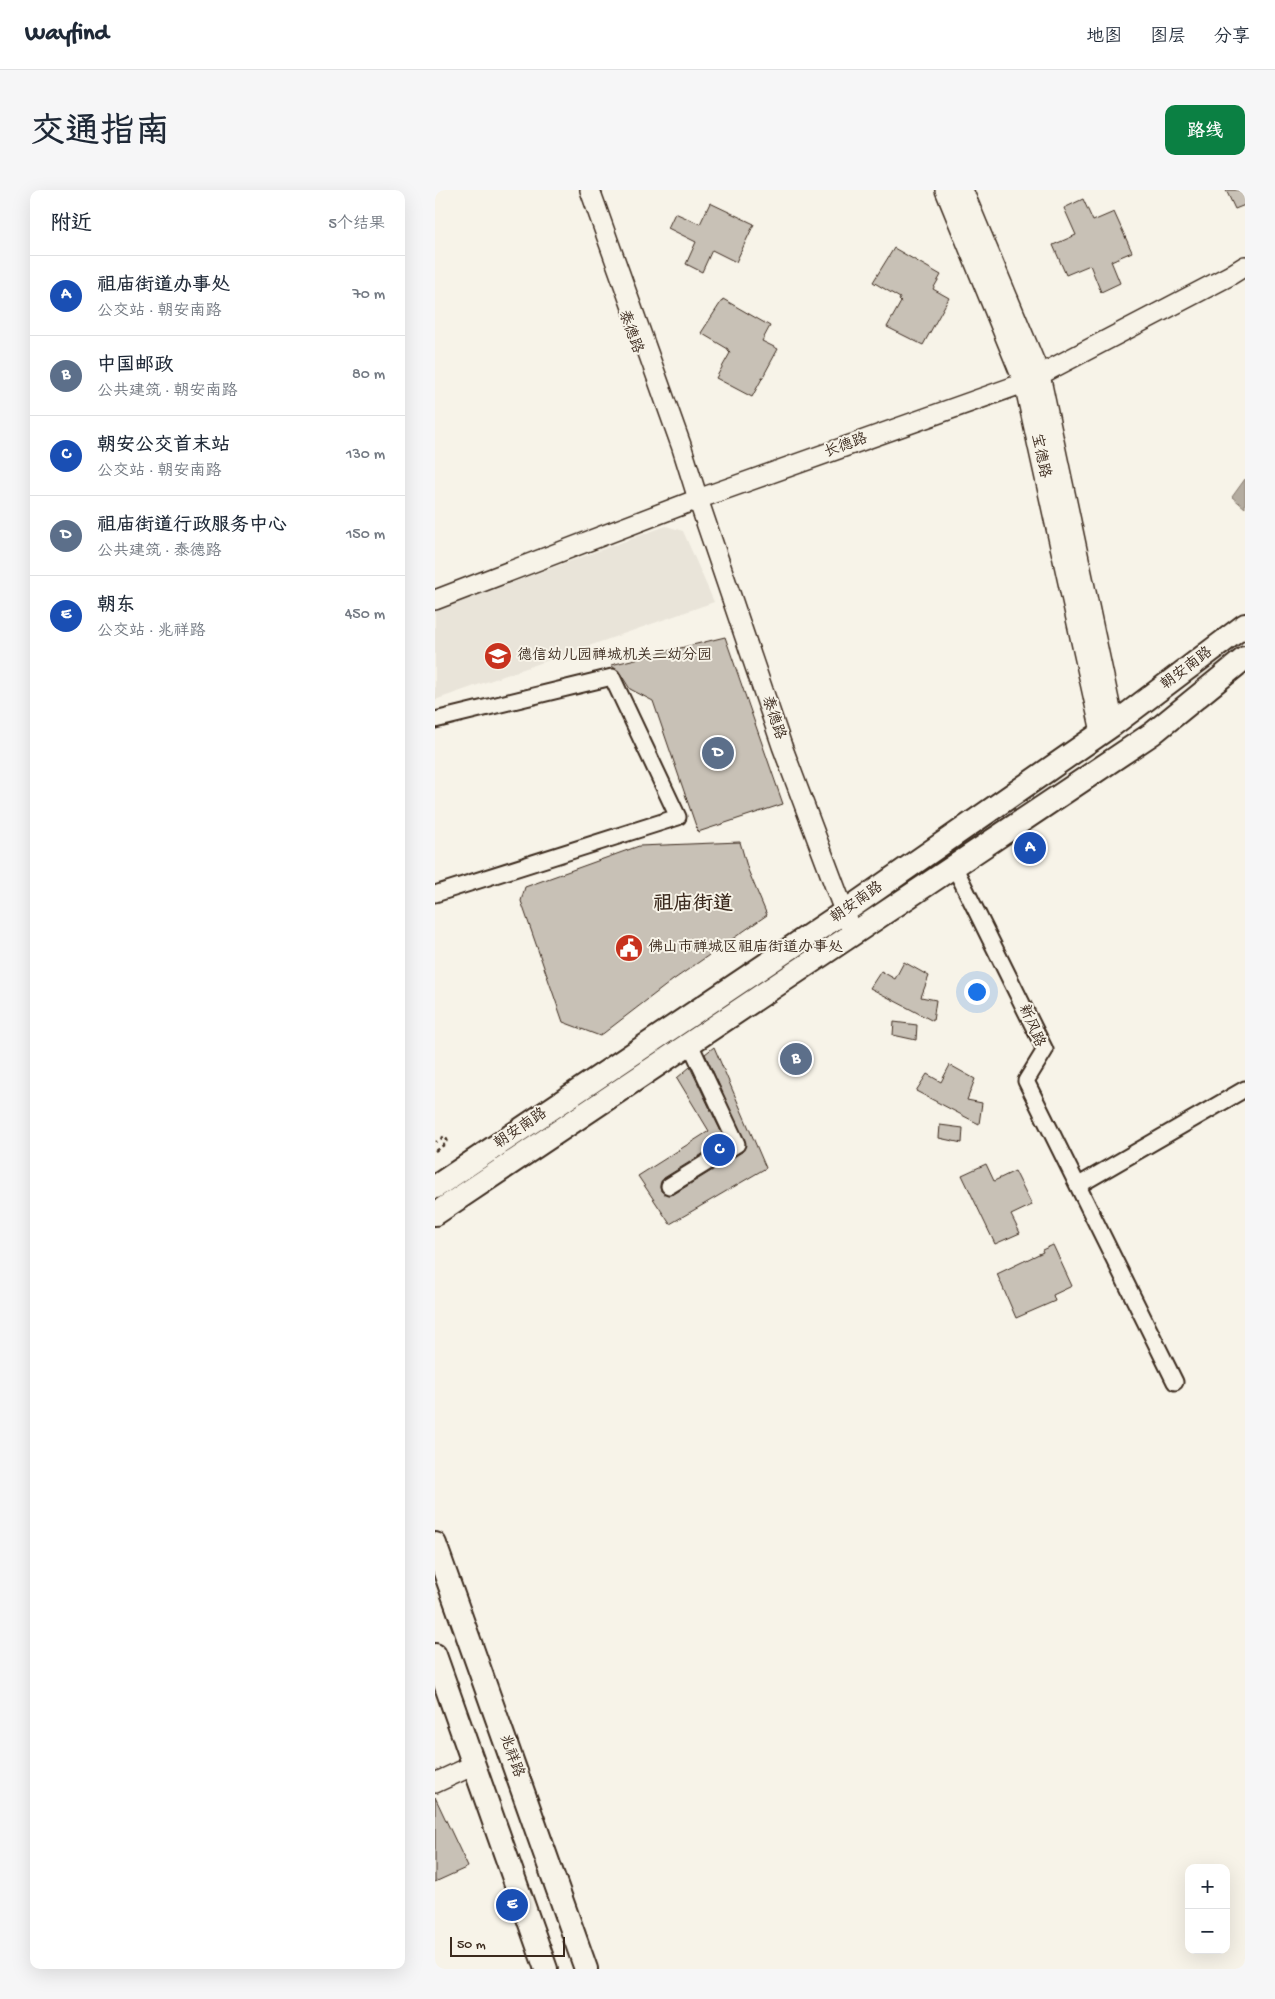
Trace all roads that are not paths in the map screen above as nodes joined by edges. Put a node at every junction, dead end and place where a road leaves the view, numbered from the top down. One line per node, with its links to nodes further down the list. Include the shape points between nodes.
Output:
1 (580, 190): 7 (street, 泰德路, via 672,452)
2 (591, 190): 7 (street, 泰德路)
3 (945, 190): 6 (street, 宝德路)
4 (963, 190): 6 (street, 宝德路)
5 (1245, 266): 6 (street, 长德路)
6 (1032, 379): 7 (street, 长德路); 12 (street, 宝德路)
7 (697, 499): 8 (street, 长德路); 15 (street, 泰德路)
8 (435, 600)
9 (1245, 625): 12 (main road, 朝安南路)
10 (1245, 658): 13 (main road, 朝安南路, via 1153,733)
11 (435, 720): 14 (street, via 612,677 678,817)
12 (1107, 728): 15 (main road, 朝安南路)
13 (954, 866): 16 (main road, 朝安南路); 19 (street, 新风路, via 1045,1050 1026,1081)
14 (435, 894)
15 (844, 912): 16 (street, 泰德路); 21 (main road, 朝安南路)
16 (853, 934): 17 (main road, 朝安南路)
17 (690, 1044): 20 (street, via 737,1144); 22 (main road, 朝安南路)
18 (1245, 1089): 19 (street)
19 (1079, 1185): 23 (street, 新风路)
20 (669, 1186)
21 (435, 1187)
22 (435, 1214)
23 (1175, 1382)
24 (435, 1544): 29 (main road, 兆祥路)
25 (435, 1655): 26 (main road)
26 (474, 1764): 27 (street); 28 (main road)
27 (435, 1783)
28 (546, 1969)
29 (587, 1969)

